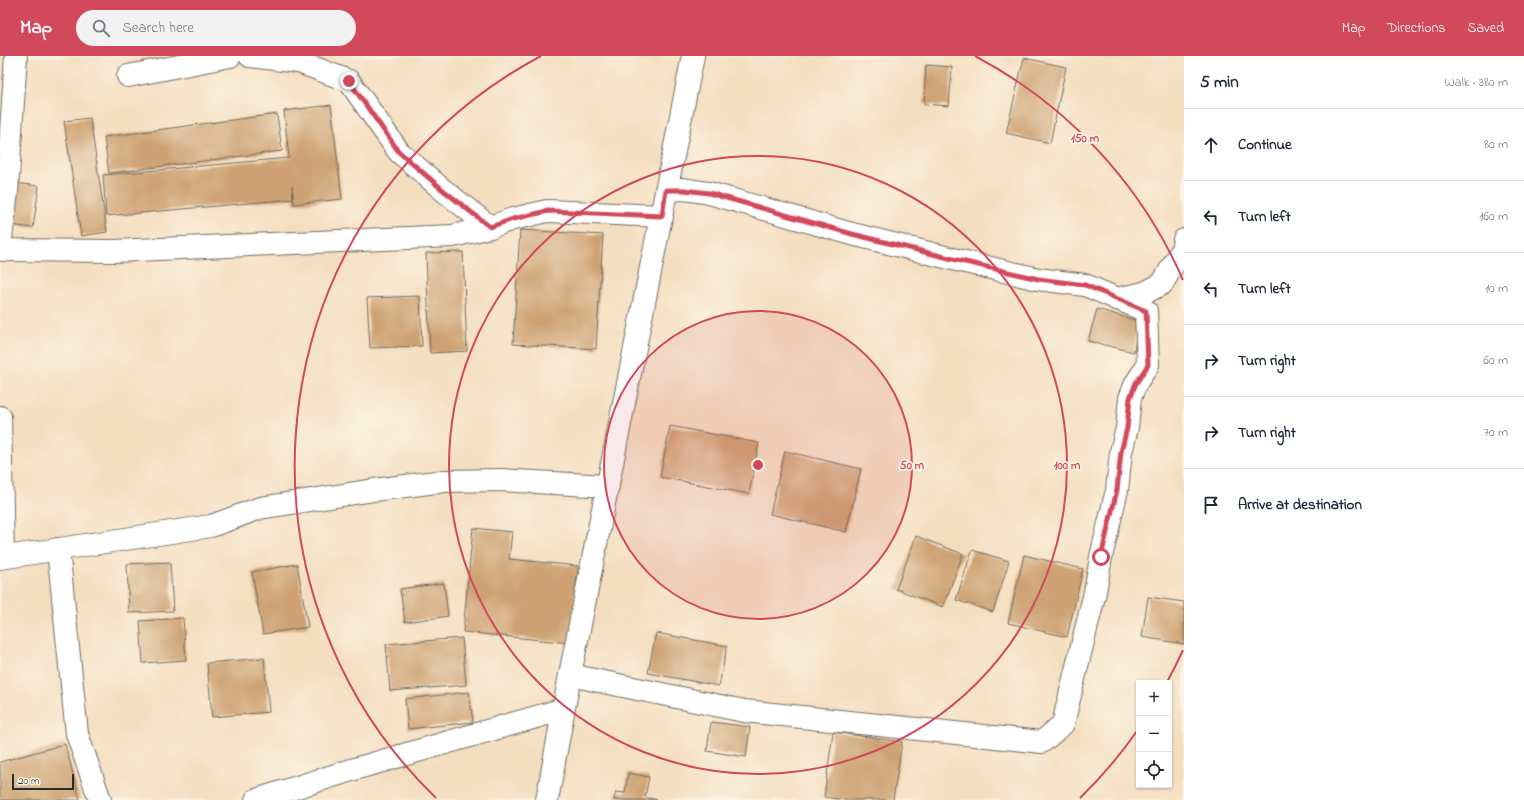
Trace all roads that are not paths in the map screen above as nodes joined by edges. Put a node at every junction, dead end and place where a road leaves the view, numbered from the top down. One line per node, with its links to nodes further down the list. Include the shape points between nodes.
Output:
1 (16, 56): 6 (street)
2 (230, 56): 5 (street)
3 (250, 56): 9 (street, via 299,62 349,81 399,152)
4 (693, 56): 7 (street)
5 (128, 76)
6 (4, 189): 11 (street)
7 (666, 190): 8 (street); 13 (street, via 709,193 852,234 957,260 1038,279 1085,285)
8 (662, 216): 9 (street, via 548,211); 15 (street)
9 (490, 227): 12 (street, via 453,236 326,242 114,251)
10 (1184, 240): 13 (street, via 1182,250 1162,284 1144,293)
11 (0, 246)
12 (0, 250)
13 (1116, 299): 18 (street, via 1146,311 1148,365 1130,398 1117,490 1063,724 1042,742 744,711)
14 (0, 417): 17 (street)
15 (608, 486): 16 (street, via 500,480 444,481 260,508 211,526); 18 (street)
16 (58, 549): 17 (street); 20 (street, via 77,734)
17 (1, 558)
18 (570, 675): 19 (street)
19 (564, 709): 21 (street); 22 (street)
20 (100, 800)
21 (256, 800)
22 (547, 800)

